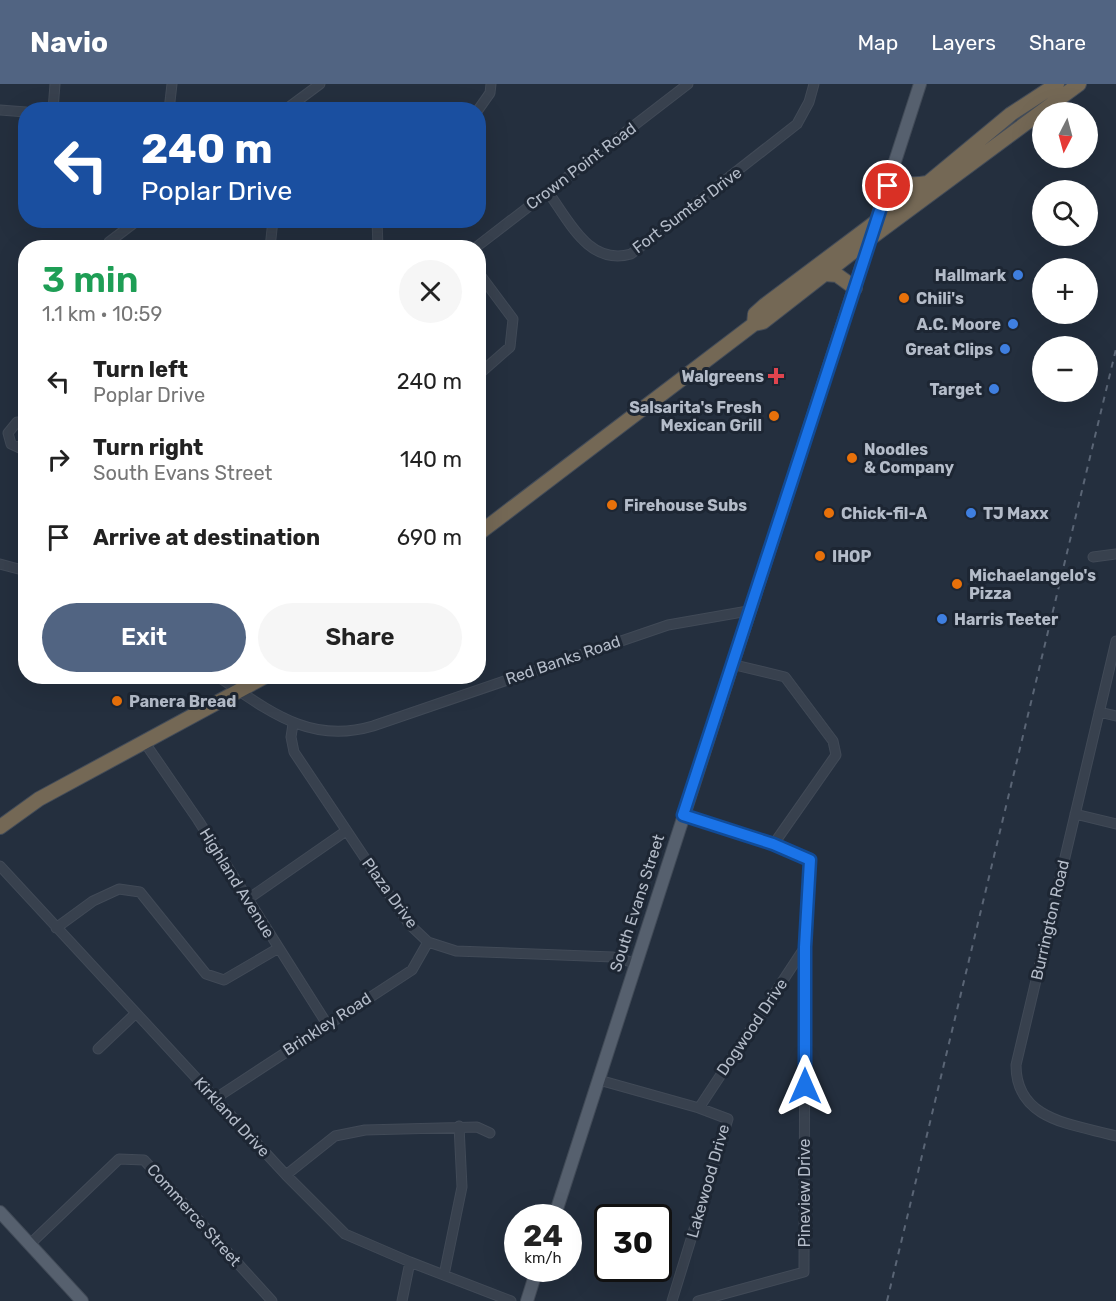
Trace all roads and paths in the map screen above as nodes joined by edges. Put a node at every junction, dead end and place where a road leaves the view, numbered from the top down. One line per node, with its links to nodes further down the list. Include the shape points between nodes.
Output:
1 (55, 84): 11 (street)
2 (172, 84): 12 (street)
3 (320, 84): 13 (street)
4 (491, 84): 14 (street)
5 (688, 84): 19 (street, Crown Point Road)
6 (814, 84): 19 (street, Fort Sumter Drive, via 797,124 632,254 614,257 592,249)
7 (920, 84): 17 (main road, South Evans Street)
8 (1068, 84): 10 (highway, via 1060,91)
9 (1079, 84): 10 (highway)
10 (1057, 89): 18 (highway, via 1011,114); 22 (highway, via 1027,121)
11 (54, 102)
12 (170, 102)
13 (296, 102)
14 (484, 102)
15 (0, 110): 16 (street)
16 (18, 111)
17 (893, 170): 18 (highway, via 910,186); 20 (main road, South Evans Street)
18 (929, 182): 20 (highway)
19 (548, 192): 24 (street, Crown Point Road)
20 (877, 221): 22 (main road, South Evans Street); 28 (highway, via 754,314)
21 (127, 228): 23 (street)
22 (872, 237): 25 (highway); 27 (main road, South Evans Street)
23 (112, 240)
24 (485, 240)
25 (825, 274): 27 (highway, via 837,275); 28 (highway, via 763,322)
26 (486, 283): 29 (street, via 513,319 513,334 510,347)
27 (855, 288): 37 (main road, South Evans Street)
28 (753, 324): 32 (highway)
29 (486, 368)
30 (18, 422): 31 (street, via 9,433 11,444)
31 (18, 447)
32 (486, 528)
33 (1116, 554): 34 (street)
34 (1093, 557)
35 (0, 564): 36 (street)
36 (18, 569)
37 (748, 611): 39 (main road, South Evans Street); 45 (street, Red Banks Road, via 668,625 360,730 329,733)
38 (1116, 641): 43 (street, Burrington Road)
39 (732, 664): 48 (main road, South Evans Street); 52 (street, via 785,677 833,741 836,755)
40 (229, 684): 42 (street, Red Banks Road)
41 (252, 684): 42 (highway)
42 (239, 691): 45 (street, Red Banks Road); 46 (highway)
43 (1100, 712): 44 (street); 47 (street, Burrington Road)
44 (1116, 716)
45 (293, 724): 51 (street, Plaza Drive, via 294,752)
46 (145, 743): 50 (highway, via 39,799); 54 (street, Highland Avenue)
47 (1075, 814): 49 (street); 68 (street, Burrington Road, via 1016,1065 1016,1081 1029,1105 1042,1114)
48 (683, 815): 52 (street); 59 (main road, South Evans Street)
49 (1116, 824)
50 (0, 827)
51 (346, 831): 54 (street); 56 (street, Plaza Drive, via 409,924)
52 (773, 844): 57 (street, Pineview Drive, via 810,860)
53 (0, 866): 55 (street, Kirkland Drive)
54 (248, 899): 58 (street, Highland Avenue)
55 (56, 928): 58 (street, via 93,901 119,889 140,892 206,974 224,980); 60 (street, Kirkland Drive)
56 (428, 942): 59 (street, Plaza Drive, via 456,951 613,957); 61 (street, Brinkley Road, via 412,970)
57 (805, 947): 65 (street, Dogwood Drive); 82 (street, Pineview Drive, via 804,1272)
58 (277, 949): 61 (street, Highland Avenue)
59 (635, 963): 63 (main road, South Evans Street)
60 (135, 1014): 62 (street); 64 (street, Kirkland Drive)
61 (327, 1024): 64 (street, Brinkley Road)
62 (98, 1049)
63 (599, 1080): 65 (street, Lakewood Drive); 70 (main road, South Evans Street)
64 (216, 1098): 69 (street, Kirkland Drive)
65 (699, 1108): 81 (street, Lakewood Drive, via 728,1119)
66 (459, 1126): 67 (street, via 477,1126); 69 (street, via 365,1130 335,1137); 74 (street, via 462,1187)
67 (490, 1133)
68 (1116, 1136)
69 (286, 1175): 73 (street, Kirkland Drive, via 345,1234)
70 (559, 1204)
71 (0, 1212): 72 (main road)
72 (30, 1244): 76 (main road); 77 (street, Commerce Street, via 119,1159 144,1160)
73 (410, 1262): 74 (street, Kirkland Drive); 78 (street)
74 (444, 1275): 79 (street, Kirkland Drive)
75 (533, 1282): 80 (main road)
76 (82, 1301)
77 (272, 1301)
78 (402, 1301)
79 (511, 1301)
80 (526, 1301)
81 (672, 1301)
82 (698, 1301)

